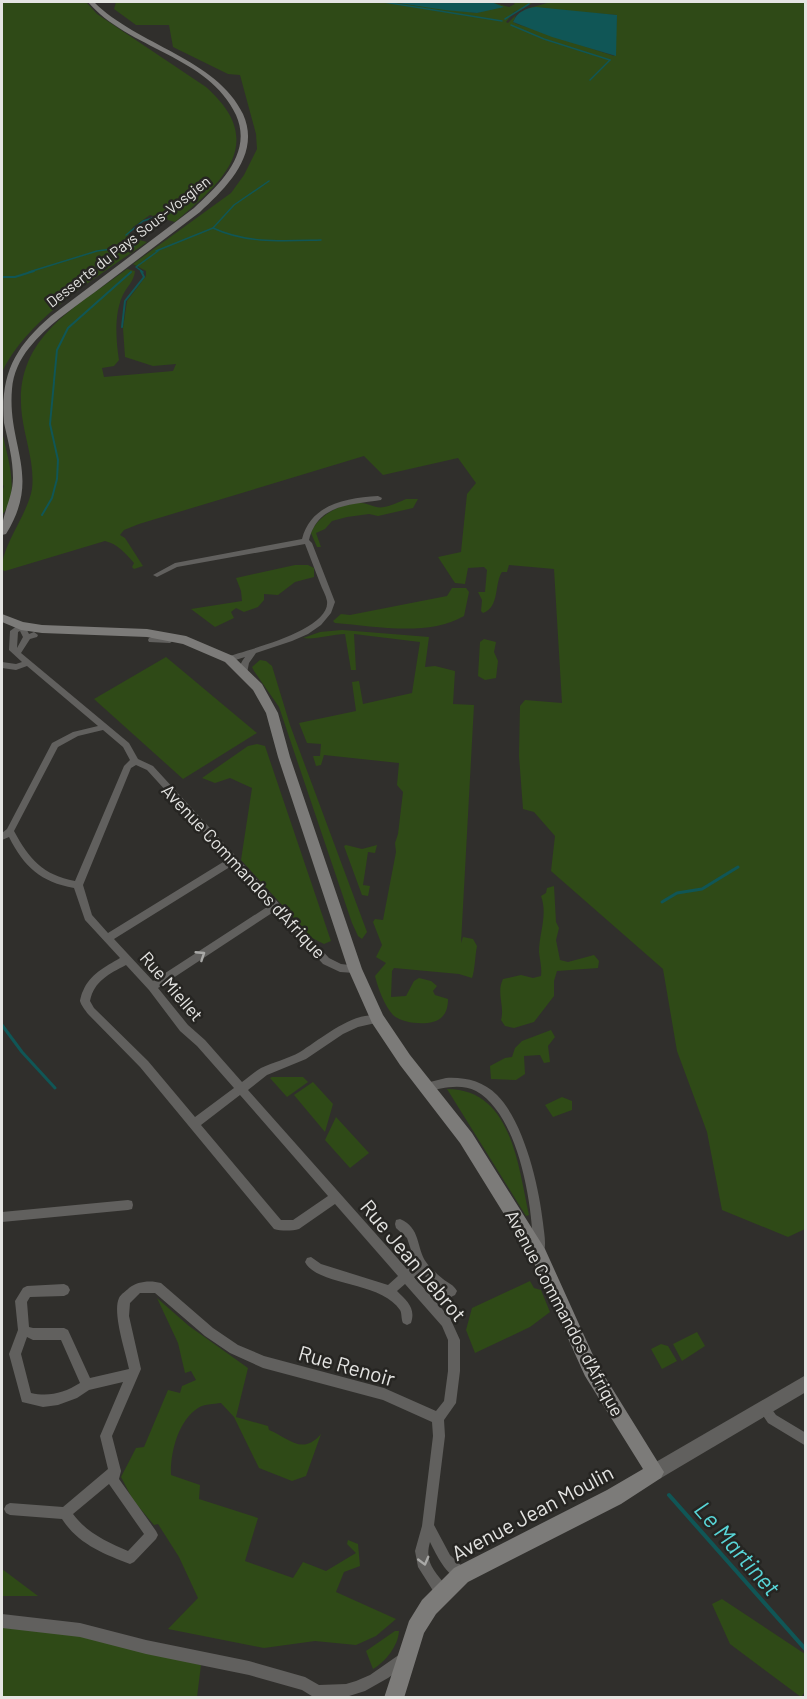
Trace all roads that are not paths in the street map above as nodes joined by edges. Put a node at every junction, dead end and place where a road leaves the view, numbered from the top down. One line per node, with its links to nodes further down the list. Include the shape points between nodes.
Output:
1 (91, 2): 3 (main road, Desserte du Pays Sous-Vosgien, via 110,19 218,85 241,113 246,129 245,148 235,171 207,202 54,318 18,357 6,391 19,486)
2 (378, 498): 4 (street, via 331,507 320,513 309,526)
3 (2, 532)
4 (305, 541): 5 (street, via 175,566); 11 (street, via 330,594 331,609 321,623)
5 (157, 575)
6 (2, 618): 8 (main road)
7 (2, 627): 8 (main road)
8 (24, 632): 9 (main road); 10 (street); 10 (street, via 12,645); 13 (main road, via 170,636 203,646)
9 (152, 640): 13 (street, via 186,644 232,665); 16 (main road, via 197,651 234,672 259,700)
10 (17, 652): 12 (street, Avenue Commandos d'Afrique)
11 (253, 652): 13 (street); 13 (street)
12 (27, 663): 14 (street); 15 (street, Avenue Commandos d'Afrique)
13 (239, 664): 16 (main road, via 266,699)
14 (2, 665)
15 (105, 727): 17 (street, Avenue Commandos d'Afrique, via 126,745); 18 (street, via 55,745)
16 (282, 748): 25 (main road)
17 (135, 761): 20 (street, Avenue Commandos d'Afrique, via 150,768); 21 (street, via 128,766)
18 (10, 831): 19 (street); 21 (street, via 38,871)
19 (2, 837)
20 (234, 860): 22 (street, Avenue Commandos d'Afrique); 23 (street)
21 (78, 885): 23 (street, Rue Miellet, via 88,917)
22 (276, 906): 25 (street, Avenue Commandos d'Afrique, via 326,961 340,968); 26 (street, one-way to 22)
23 (108, 938): 24 (street, Rue Miellet)
24 (127, 958): 26 (street, Rue Miellet); 30 (street, Rue Jean Debrot, via 94,980 86,991 85,1001)
25 (355, 969): 27 (main road, Avenue Commandos d'Afrique)
26 (152, 987): 29 (street, Rue Miellet)
27 (377, 1020): 28 (main road, Avenue Commandos d'Afrique); 29 (street, via 339,1031 302,1056 263,1072)
28 (426, 1087): 35 (main road, Avenue Commandos d'Afrique, via 466,1138); 35 (street, via 448,1082 466,1084 481,1089 498,1104 522,1150 538,1217)
29 (241, 1089): 30 (street); 31 (street, Rue Jean Debrot)
30 (194, 1124): 31 (street, Rue Jean Debrot, via 278,1225 295,1225)
31 (336, 1197): 38 (street, Rue Jean Debrot)
32 (128, 1205): 33 (street)
33 (2, 1217)
34 (400, 1224): 37 (street, via 411,1235)
35 (538, 1255): 51 (main road, Avenue Commandos d'Afrique, via 591,1370)
36 (311, 1262): 40 (street, via 318,1268)
37 (421, 1264): 38 (street); 41 (street)
38 (405, 1276): 40 (street); 48 (street, Rue Jean Debrot, via 446,1322 454,1340 450,1403)
39 (64, 1290): 43 (street, via 27,1292 21,1301)
40 (389, 1290): 42 (street, via 407,1309)
41 (451, 1291)
42 (407, 1319)
43 (24, 1330): 46 (street, via 33,1334 64,1334); 46 (street, via 15,1354 26,1398 37,1401 70,1397)
44 (133, 1374): 46 (street); 48 (street, Rue Renoir, via 123,1317 124,1299 138,1288 157,1287 234,1349 263,1362 384,1394); 50 (street, via 106,1436)
45 (806, 1383): 47 (street)
46 (87, 1385)
47 (764, 1408): 49 (street, via 772,1419); 51 (street)
48 (438, 1418): 54 (street)
49 (806, 1440)
50 (115, 1471): 53 (street); 53 (street, via 113,1480 152,1535 130,1558 101,1547 73,1527)
51 (655, 1472): 55 (main road, Avenue Jean Moulin)
52 (10, 1509): 53 (street)
53 (65, 1514)
54 (428, 1526): 55 (street, via 446,1559); 56 (street, one-way to 56, via 422,1563)
55 (461, 1575): 56 (main road, Avenue Jean Moulin)
56 (442, 1592): 58 (main road, Avenue Jean Moulin, via 416,1628)
57 (2, 1621): 59 (street, via 80,1630 279,1675)
58 (407, 1656): 59 (street, via 365,1686 338,1693); 61 (main road, Avenue Jean Moulin)
59 (316, 1690): 60 (street)
60 (329, 1698)
61 (394, 1698)

